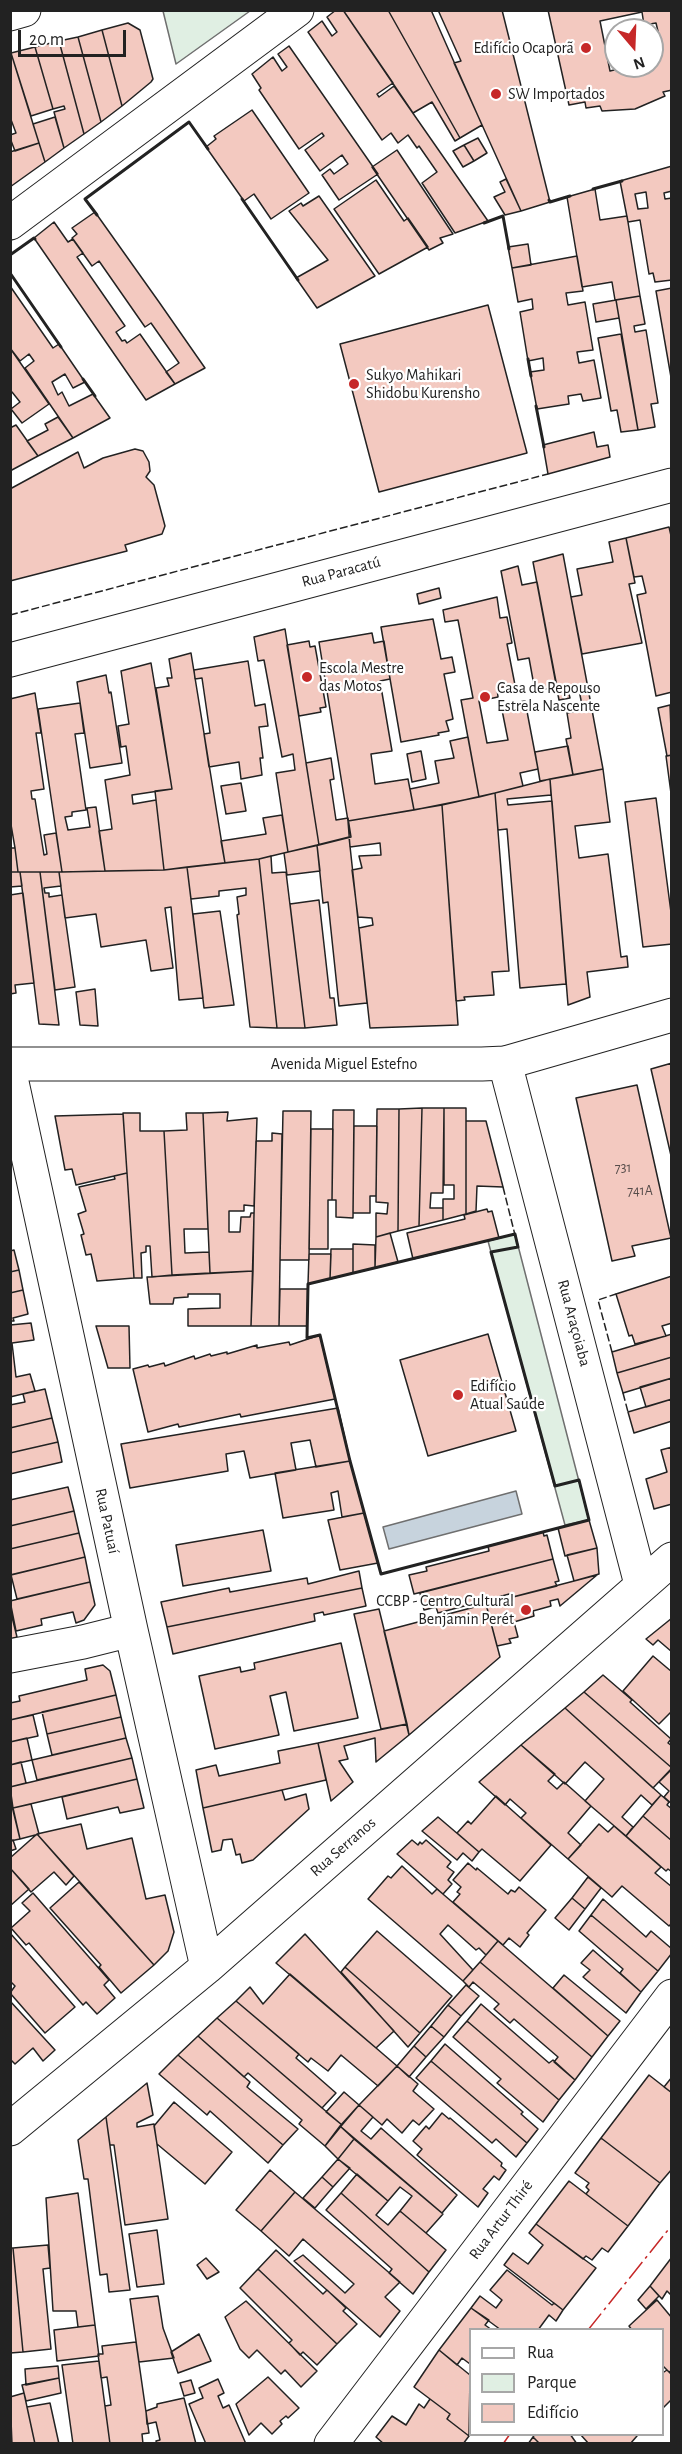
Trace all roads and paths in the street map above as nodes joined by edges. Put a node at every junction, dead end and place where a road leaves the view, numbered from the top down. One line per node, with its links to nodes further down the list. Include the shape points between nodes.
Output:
1 (24, 10): 3 (street)
2 (297, 10): 4 (street)
3 (10, 14)
4 (10, 223)
5 (672, 485): 6 (street, Rua Paracatú)
6 (10, 660)
7 (672, 1015): 8 (street, Avenida Miguel Estefno)
8 (505, 1063): 9 (street, Avenida Miguel Estefno); 12 (street, Rua Araçoiaba)
9 (10, 1064)
10 (10, 1073): 13 (street, Rua Patuaí)
11 (672, 1559): 12 (street, Rua Serranos)
12 (641, 1584): 15 (street, Rua Serranos)
13 (131, 1630): 14 (street); 15 (street, Rua Patuaí)
14 (10, 1656)
15 (207, 1967): 17 (street, Rua Serranos)
16 (672, 1996): 18 (street, Rua Artur Thiré)
17 (10, 2129)
18 (331, 2444)

